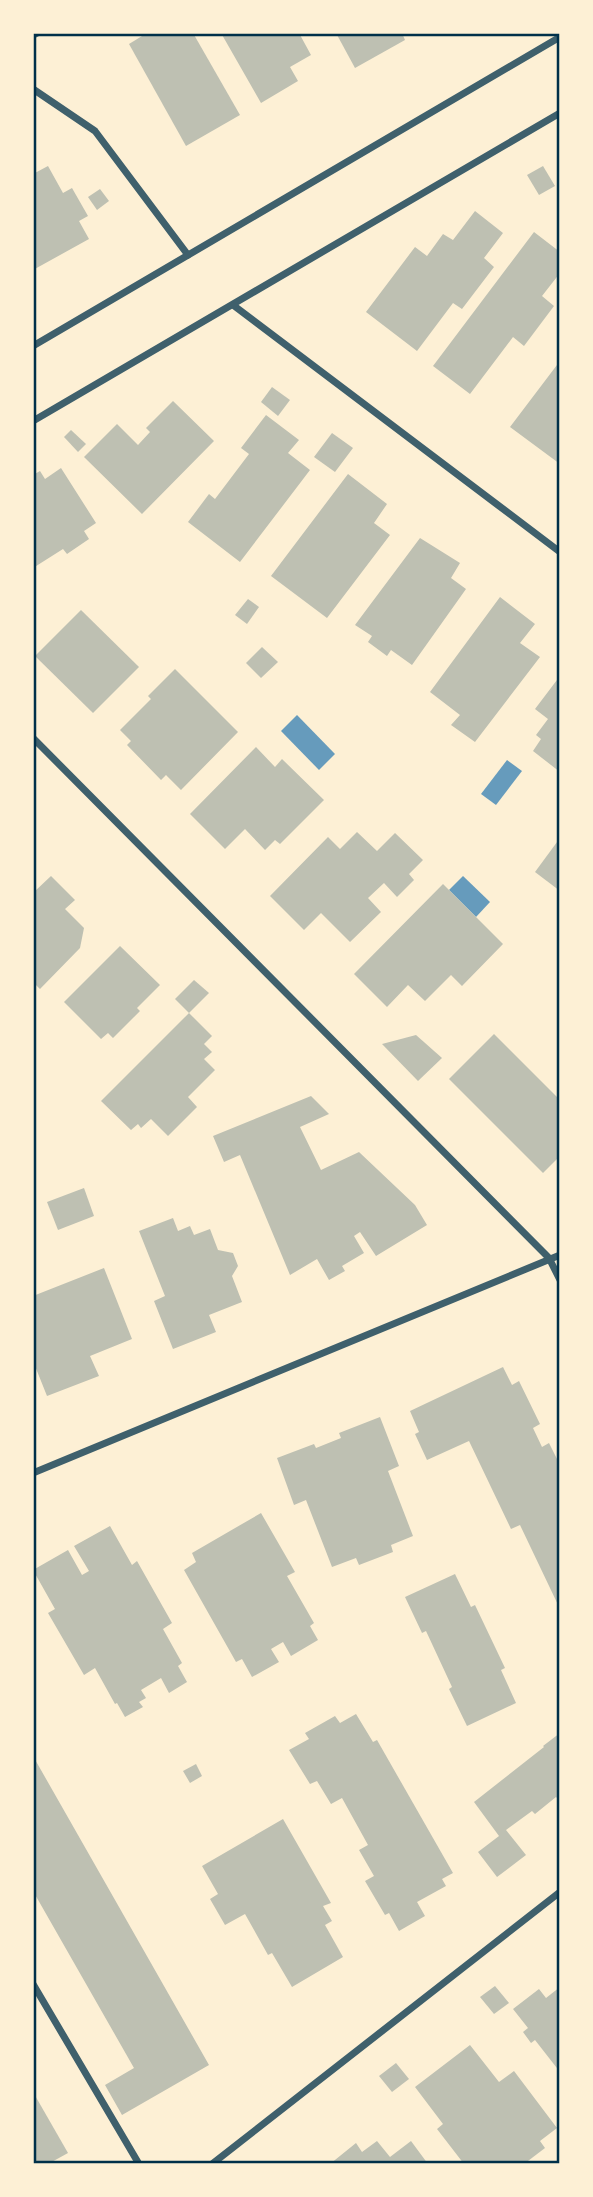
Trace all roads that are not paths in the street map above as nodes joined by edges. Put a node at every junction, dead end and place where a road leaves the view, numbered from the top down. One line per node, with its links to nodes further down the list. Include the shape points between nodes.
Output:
1 (560, 37): 4 (street)
2 (33, 89): 4 (street, via 95,131)
3 (560, 113): 5 (street)
4 (188, 255): 6 (street)
5 (233, 305): 7 (street); 8 (street)
6 (33, 346)
7 (33, 421)
8 (560, 552)
9 (33, 738): 11 (street)
10 (560, 1255): 11 (street)
11 (549, 1258): 12 (street); 13 (street)
12 (560, 1280)
13 (33, 1473)
14 (560, 1892): 17 (street)
15 (33, 1984): 16 (street)
16 (139, 2164)
17 (212, 2164)

